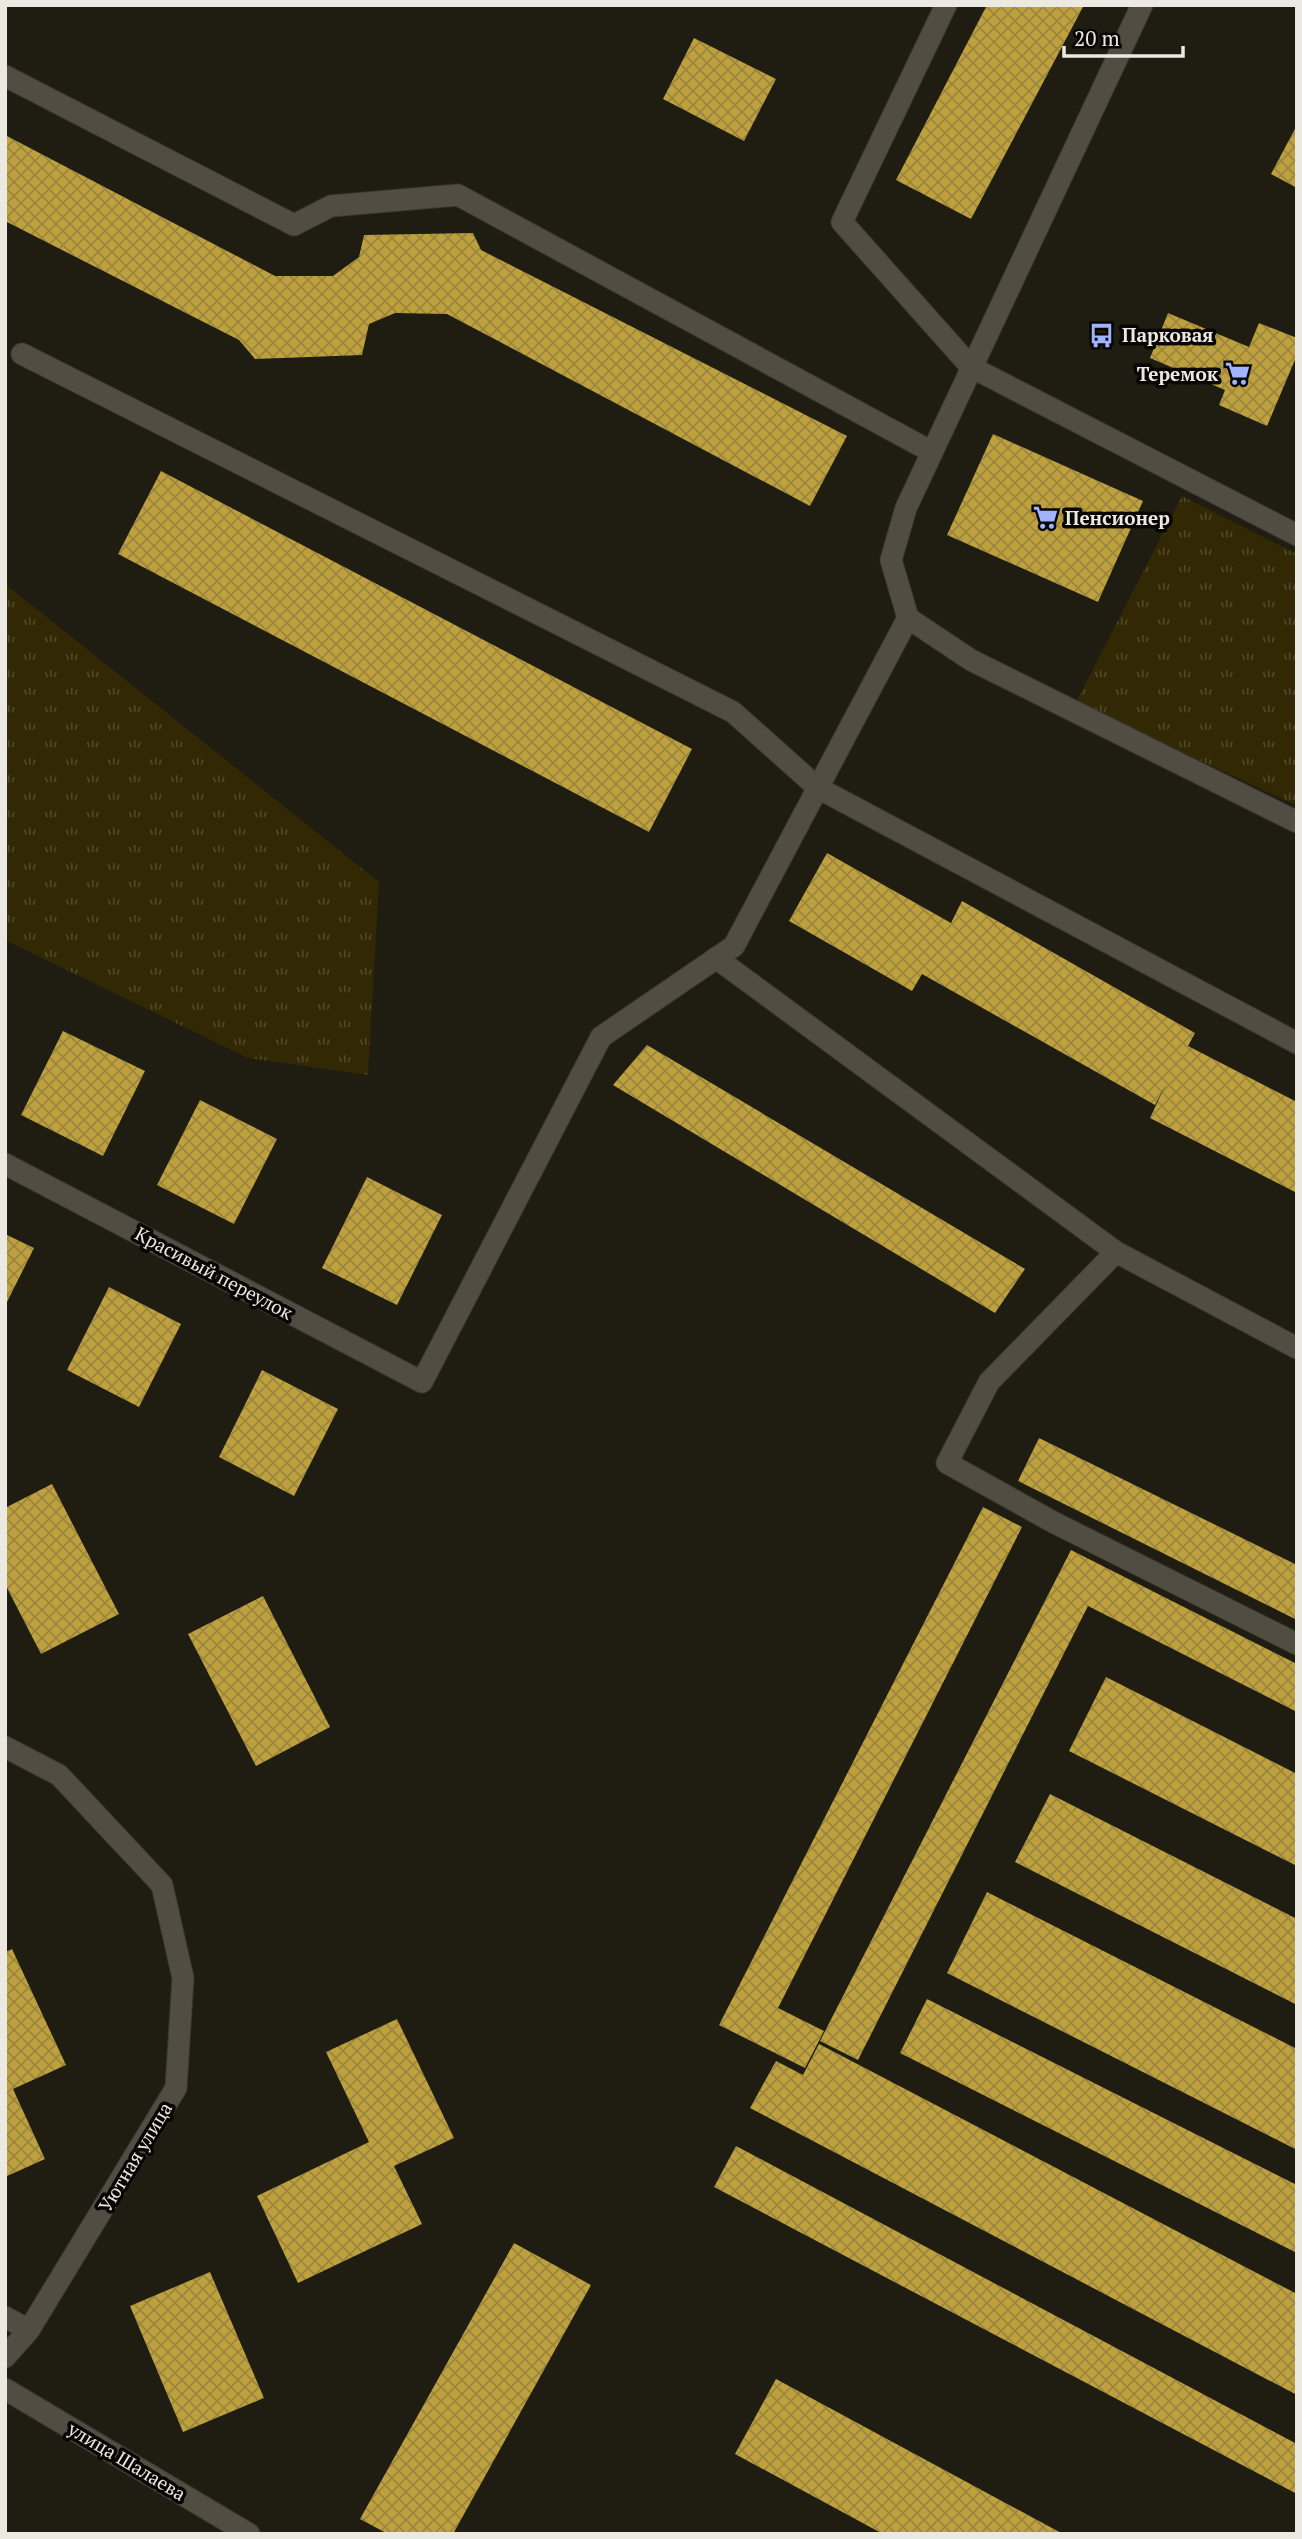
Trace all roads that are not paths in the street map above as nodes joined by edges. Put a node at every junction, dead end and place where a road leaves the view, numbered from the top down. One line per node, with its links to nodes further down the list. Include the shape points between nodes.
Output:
1 (946, 5): 5 (street, via 842,222)
2 (1142, 5): 5 (street)
3 (5, 76): 6 (street, via 294,225 331,206 457,195)
4 (22, 354): 9 (street, via 733,712)
5 (971, 367): 6 (street); 7 (street)
6 (932, 452): 8 (street, via 906,508 891,560)
7 (1297, 535)
8 (908, 618): 9 (street); 10 (street, via 971,660)
9 (818, 788): 11 (street, via 734,946); 12 (street)
10 (1297, 822)
11 (716, 958): 13 (street, Красивый переулок, via 601,1037 422,1382); 14 (street)
12 (1296, 1040)
13 (5, 1164)
14 (1116, 1252): 15 (street); 16 (street, via 989,1382 947,1463 1053,1522)
15 (1297, 1348)
16 (1297, 1644)
17 (5, 1747): 19 (street, Уютная улица, via 59,1775 162,1885 183,1978 176,2088)
18 (5, 2317): 19 (street)
19 (29, 2330): 20 (street)
20 (5, 2357)
21 (5, 2389): 22 (street, улица Шалаева)
22 (248, 2534)

